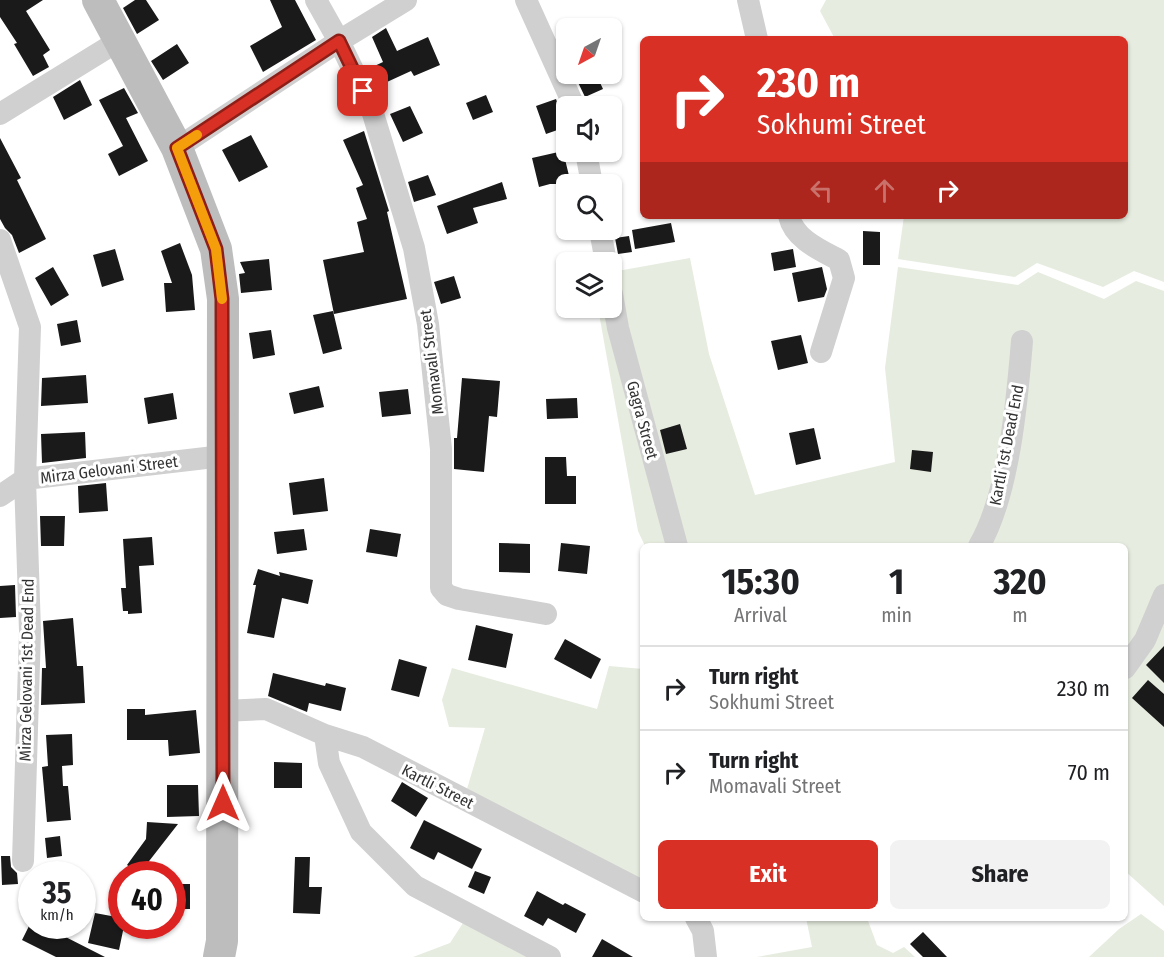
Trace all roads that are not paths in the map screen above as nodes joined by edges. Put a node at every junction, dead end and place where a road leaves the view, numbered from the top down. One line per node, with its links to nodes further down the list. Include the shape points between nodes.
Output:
1 (98, 0): 7 (street)
2 (316, 0): 8 (street)
3 (406, 0): 8 (street)
4 (526, 0): 9 (street)
5 (748, 0): 6 (street)
6 (756, 36)
7 (120, 40): 10 (street); 11 (street)
8 (339, 41): 11 (street); 24 (street, Momavali Street, via 371,107 416,259 428,324 441,449 441,588 459,599)
9 (569, 96)
10 (0, 114)
11 (177, 148): 18 (street, via 216,249 222,299)
12 (790, 219): 17 (street, via 811,245 839,260 843,278)
13 (0, 240): 14 (street, Mirza Gelovani 1st Dead End)
14 (4, 266): 19 (street, Mirza Gelovani 1st Dead End, via 30,327)
15 (616, 318): 21 (street, Gagra Street)
16 (1022, 341): 22 (street, Kartli 1st Dead End, via 1005,471 990,527)
17 (821, 352)
18 (223, 456): 19 (street, Mirza Gelovani Street); 26 (street)
19 (25, 479): 20 (street, Mirza Gelovani Street); 28 (street, Mirza Gelovani 1st Dead End, via 30,631)
20 (0, 496)
21 (676, 543)
22 (981, 543)
23 (1164, 596): 25 (street, via 1145,640)
24 (546, 614)
25 (1128, 664)
26 (223, 711): 27 (street, Kartli Street, via 266,709); 31 (street)
27 (325, 735): 29 (street, Kartli Street, via 363,747); 32 (street, via 329,763 361,832 400,871 416,886)
28 (23, 861)
29 (640, 890)
30 (698, 921): 33 (street, via 704,931)
31 (219, 957)
32 (550, 957)
33 (706, 957)

